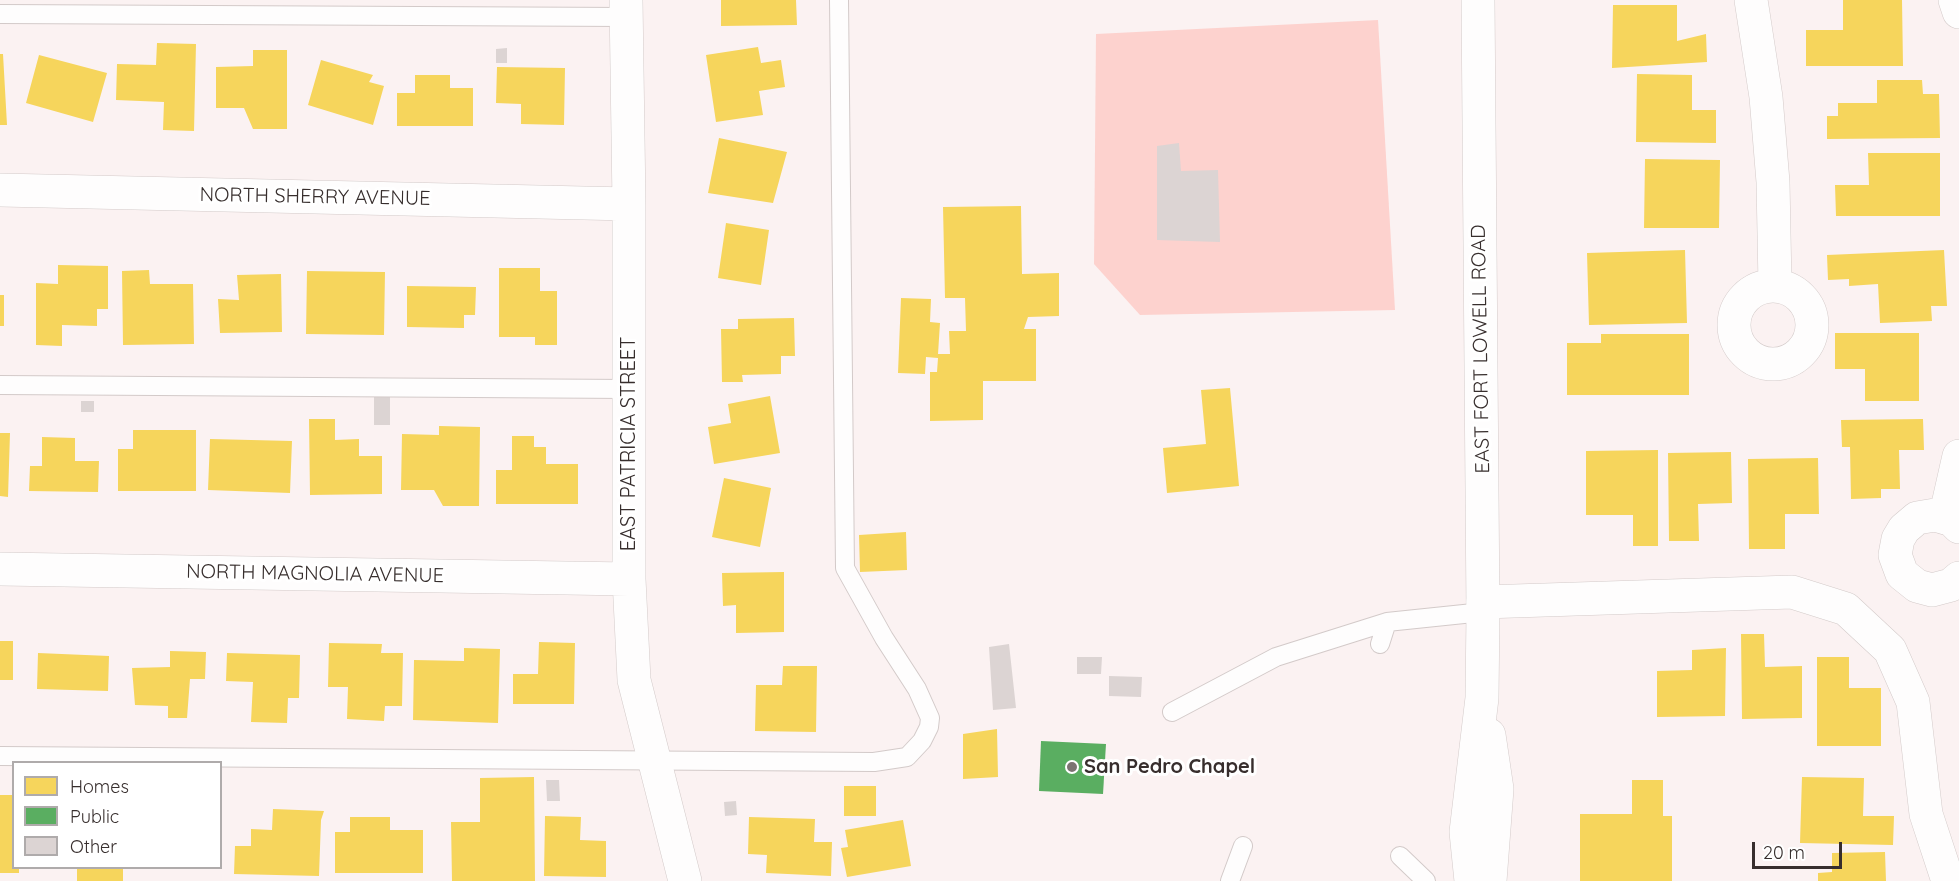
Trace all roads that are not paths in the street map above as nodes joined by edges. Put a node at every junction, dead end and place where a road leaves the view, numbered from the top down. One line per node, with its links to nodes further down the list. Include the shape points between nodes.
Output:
1 (839, 0): 25 (lane, via 845,568 917,689 930,718 929,727 907,757 874,762)
2 (1478, 0): 19 (street, EAST FORT LOWELL ROAD)
3 (1751, 0): 11 (street, via 1767,108)
4 (1955, 0): 8 (street)
5 (421, 8): 6 (lane); 7 (lane)
6 (626, 9): 10 (street, EAST PATRICIA STREET)
7 (8, 10)
8 (1959, 12)
9 (0, 190): 10 (street, NORTH SHERRY AVENUE)
10 (629, 204): 13 (street, EAST PATRICIA STREET)
11 (1775, 285)
12 (0, 385): 13 (lane)
13 (629, 389): 18 (street, EAST PATRICIA STREET)
14 (1959, 456): 15 (street)
15 (1952, 522): 17 (street, via 1935,515 1917,518 1898,539 1895,555 1902,574 1917,586 1932,590 1951,585)
16 (0, 569): 18 (street, NORTH MAGNOLIA AVENUE)
17 (1959, 578)
18 (629, 579): 25 (street, EAST PATRICIA STREET, via 634,680)
19 (1483, 607): 20 (lane); 22 (street, EAST FORT LOWELL ROAD); 33 (street, via 1792,592 1846,609 1890,650 1913,702 1926,813)
20 (1387, 622): 21 (lane); 23 (lane, via 1276,657)
21 (1380, 645)
22 (1482, 698): 31 (street, EAST FORT LOWELL ROAD, via 1466,832); 32 (street, EAST FORT LOWELL ROAD, via 1497,789)
23 (1172, 712)
24 (0, 756): 25 (lane)
25 (654, 761): 28 (street, EAST PATRICIA STREET)
26 (1244, 846): 29 (lane)
27 (1400, 856): 30 (lane)
28 (685, 881)
29 (1230, 881)
30 (1426, 881)
31 (1471, 881)
32 (1490, 881)
33 (1948, 881)

